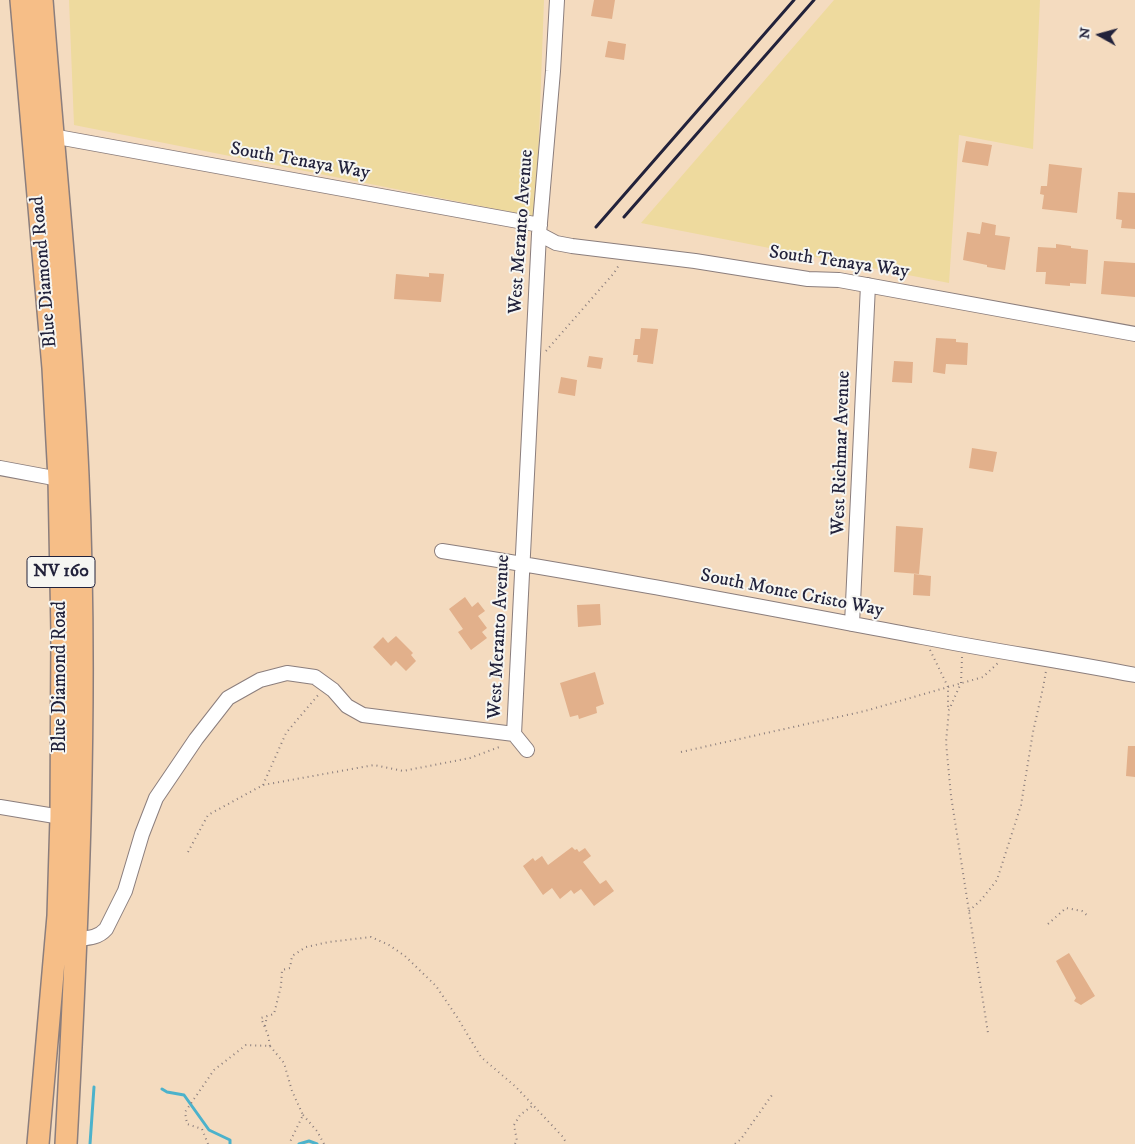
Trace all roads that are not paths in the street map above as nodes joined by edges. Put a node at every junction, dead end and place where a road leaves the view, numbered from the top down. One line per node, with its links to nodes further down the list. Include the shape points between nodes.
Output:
1 (21, 0): 9 (highway, Blue Diamond Road / NV 160, via 46,274)
2 (42, 0): 4 (highway, Blue Diamond Road / NV 160)
3 (557, 0): 5 (street, West Meranto Avenue)
4 (52, 136): 5 (street, South Tenaya Way); 18 (highway, Blue Diamond Road / NV 160, via 78,477 81,777)
5 (540, 230): 6 (street, South Tenaya Way, via 556,243); 11 (street, West Meranto Avenue)
6 (868, 285): 7 (street, South Tenaya Way); 12 (street, West Richmar Avenue)
7 (1135, 334)
8 (0, 468): 9 (street)
9 (59, 479): 17 (highway, Blue Diamond Road / NV 160)
10 (442, 551): 11 (street, South Monte Cristo Way)
11 (523, 563): 12 (street, South Monte Cristo Way); 14 (street, West Meranto Avenue)
12 (852, 624): 13 (street, South Monte Cristo Way)
13 (1135, 674)
14 (514, 734): 15 (street); 18 (street, West Meranto Avenue, via 363,715 347,706 315,677 287,673 260,680 228,698 156,798 125,890 106,930 96,936)
15 (527, 750)
16 (0, 807): 17 (street)
17 (61, 817): 19 (highway, Blue Diamond Road / NV 160, via 58,916)
18 (77, 939): 20 (highway, Blue Diamond Road / NV 160)
19 (38, 1144)
20 (66, 1144)

